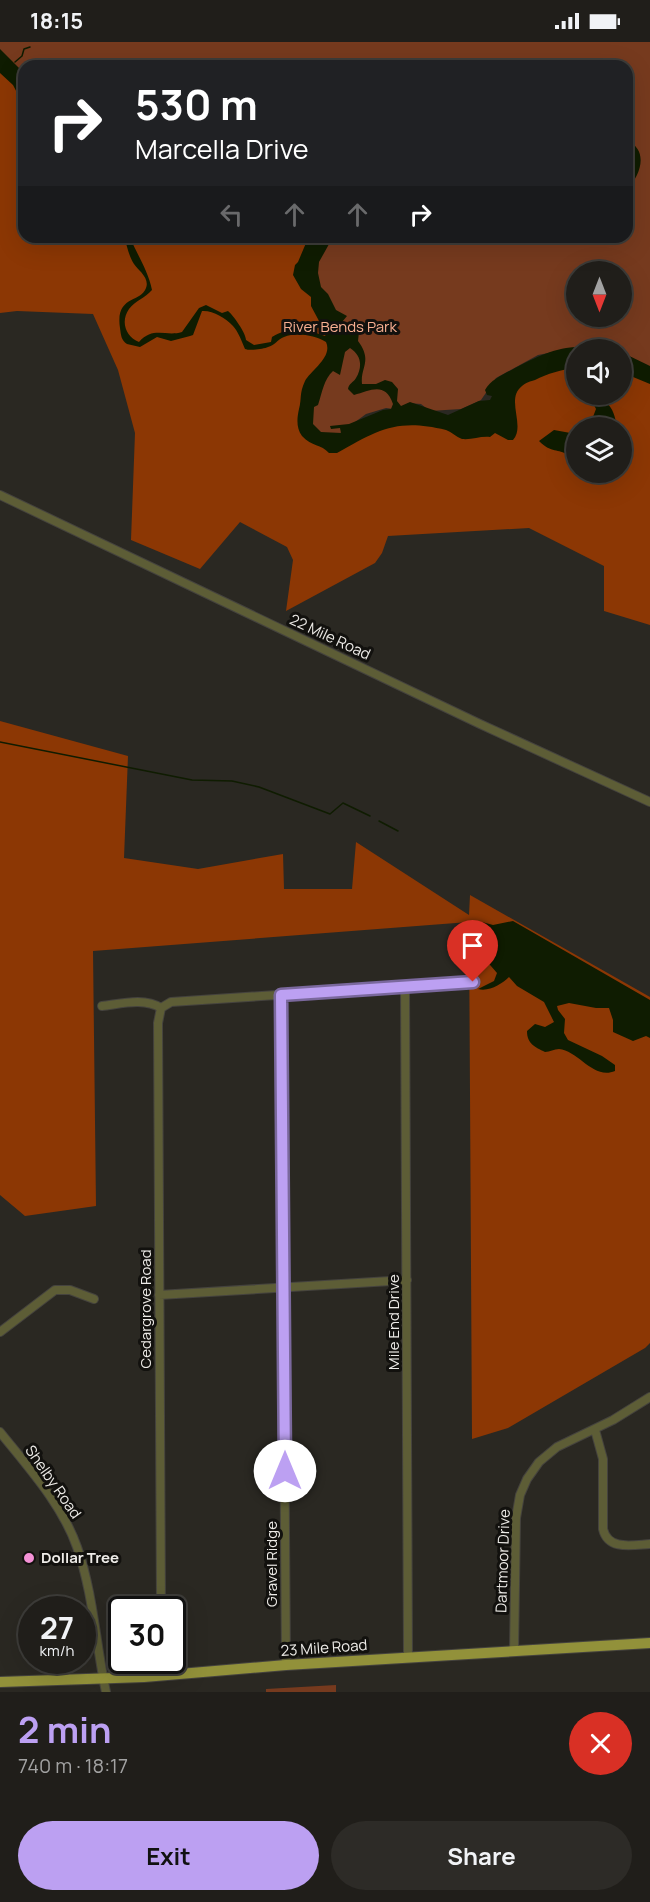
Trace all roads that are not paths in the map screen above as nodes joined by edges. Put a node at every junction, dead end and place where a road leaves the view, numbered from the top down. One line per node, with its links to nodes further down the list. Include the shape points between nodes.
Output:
1 (0, 495): 2 (street, 22 Mile Road)
2 (650, 802)
3 (473, 982): 4 (street)
4 (405, 986): 5 (street); 8 (street, Mile End Drive)
5 (281, 995): 7 (street, via 171,1002); 9 (street, Gravel Ridge)
6 (102, 1006): 7 (street, via 142,1002)
7 (161, 1008): 10 (street, Cedargrove Road)
8 (407, 1280): 9 (street); 20 (street, Mile End Drive)
9 (283, 1286): 10 (street); 21 (street, Gravel Ridge)
10 (159, 1295): 17 (street, Cedargrove Road)
11 (94, 1299): 12 (street, via 70,1290 55,1290)
12 (0, 1332)
13 (650, 1397): 14 (street, Dartmoor Drive)
14 (595, 1430): 16 (street, via 603,1459 605,1536 618,1545); 19 (street, Dartmoor Drive, via 550,1452 532,1470 520,1495 515,1528)
15 (0, 1432): 23 (street, Shelby Road, via 59,1510 77,1546)
16 (650, 1544)
17 (161, 1596)
18 (650, 1643): 19 (main road, 23 Mile Road)
19 (514, 1652): 20 (main road, 23 Mile Road)
20 (408, 1658): 21 (main road, 23 Mile Road)
21 (286, 1665): 22 (main road, 23 Mile Road)
22 (162, 1676): 23 (main road, 23 Mile Road)
23 (103, 1679): 24 (main road, 23 Mile Road); 25 (street, Shelby Road)
24 (0, 1682)
25 (106, 1692)

